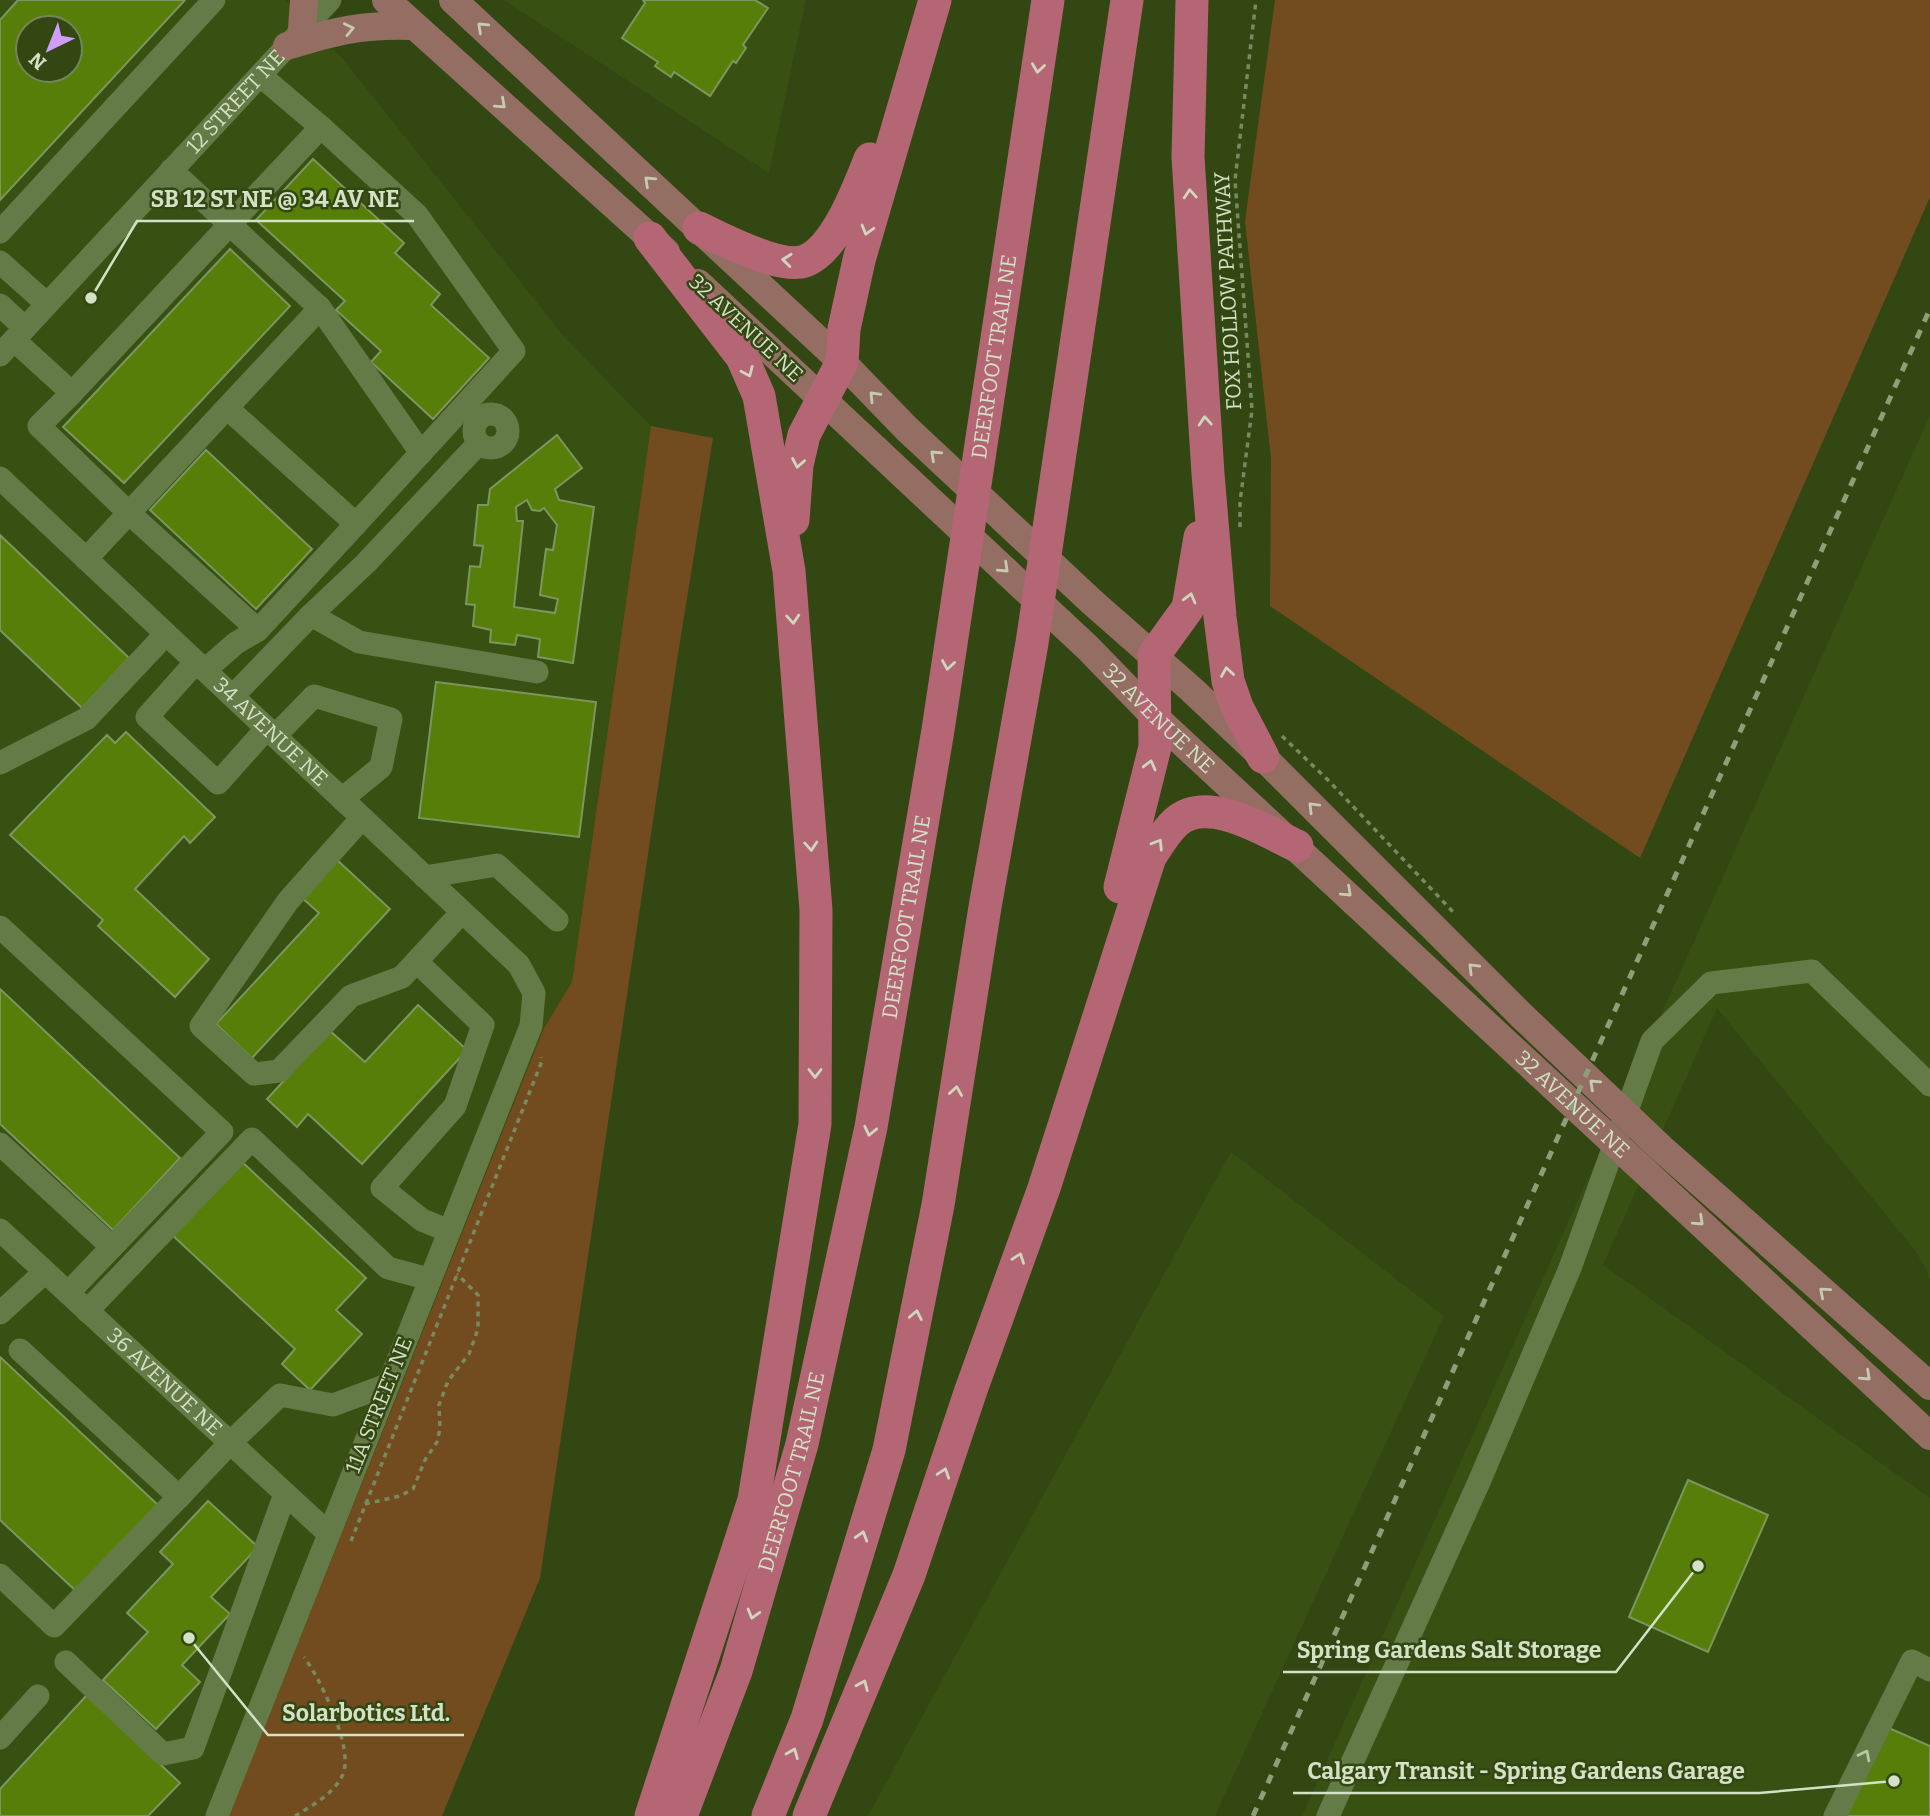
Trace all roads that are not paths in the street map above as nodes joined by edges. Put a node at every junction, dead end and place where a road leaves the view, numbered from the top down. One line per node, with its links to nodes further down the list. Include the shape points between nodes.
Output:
1 (214, 0): 17 (street)
2 (304, 0): 11 (main road)
3 (330, 0): 11 (street, 12 STREET NE)
4 (386, 0): 10 (main road, 32 AVENUE NE)
5 (453, 0): 16 (main road, 32 AVENUE NE, one-way to 5)
6 (933, 0): 16 (highway, one-way to 16, via 861,182 828,245 804,262 783,261 756,255); 24 (highway, one-way to 24, via 859,260)
7 (1048, 0): 82 (highway, DEERFOOT TRAIL NE, one-way to 82, via 940,716 871,1127 802,1444 736,1671)
8 (1127, 0): 83 (highway, one-way to 8, via 807,1719 888,1450 938,1205 1032,643)
9 (1192, 0): 30 (highway, one-way to 9, via 1188,157)
10 (414, 26): 11 (main road, one-way to 10, via 365,26); 18 (main road, 32 AVENUE NE, one-way to 18)
11 (295, 38): 12 (street, 12 STREET NE)
12 (261, 76): 13 (street); 14 (street, 12 STREET NE)
13 (321, 127): 15 (street); 29 (street, via 417,215 514,351)
14 (171, 170): 15 (street); 20 (street, 12 STREET NE)
15 (231, 224): 22 (street); 25 (street)
16 (699, 228): 24 (main road, 32 AVENUE NE)
17 (0, 232)
18 (650, 238): 26 (main road, 32 AVENUE NE); 35 (highway, one-way to 35, via 742,357 759,396)
19 (0, 262): 20 (street)
20 (47, 304): 23 (street, 12 STREET NE)
21 (0, 305): 23 (street)
22 (320, 308): 27 (street); 29 (street)
23 (13, 341): 25 (street)
24 (842, 362): 26 (highway); 39 (main road, 32 AVENUE NE, one-way to 24, via 907,429)
25 (72, 393): 32 (street, via 39,426)
26 (823, 400): 35 (highway, one-way to 35, via 804,435 797,465); 43 (main road, 32 AVENUE NE, one-way to 43, via 1088,648)
27 (226, 408): 32 (street); 33 (street)
28 (479, 443): 36 (street)
29 (421, 453): 33 (street)
30 (1208, 474): 39 (highway, one-way to 30, via 1188,608); 45 (highway, one-way to 30, via 1237,707 1228,681)
31 (2, 482): 34 (street, 34 AVENUE NE)
32 (129, 513): 34 (street); 37 (street)
33 (356, 524): 37 (street)
34 (86, 559): 38 (street, 34 AVENUE NE)
35 (789, 572): 81 (highway, one-way to 81, via 816,910 815,1124 754,1500)
36 (311, 615): 41 (street, via 359,642); 42 (street)
37 (258, 630): 40 (street)
38 (166, 634): 40 (street, 34 AVENUE NE); 46 (street, via 86,719)
39 (1154, 655): 43 (highway); 45 (main road, 32 AVENUE NE)
40 (200, 666): 42 (street, 34 AVENUE NE); 44 (street, via 147,717 167,736 218,783)
41 (537, 672)
42 (233, 696): 44 (street, 34 AVENUE NE)
43 (1156, 718): 49 (main road, 32 AVENUE NE); 58 (highway, one-way to 43, via 1155,747)
44 (271, 732): 47 (street, 34 AVENUE NE); 47 (street, via 314,695 391,719 381,767)
45 (1274, 741): 69 (main road, 32 AVENUE NE, one-way to 45, via 1661,1148 1522,1016)
46 (0, 763)
47 (342, 799): 48 (street, 34 AVENUE NE)
48 (362, 818): 50 (street, 34 AVENUE NE); 54 (street, via 288,901 201,1026 254,1074 279,1071 351,996 402,978)
49 (1297, 846): 58 (highway, one-way to 49, via 1150,857 1164,835 1178,820 1215,811); 70 (main road, 32 AVENUE NE, one-way to 70)
50 (425, 877): 51 (street, 34 AVENUE NE); 52 (street, via 496,865)
51 (462, 912): 54 (street); 55 (street, 34 AVENUE NE, via 519,965)
52 (557, 920)
53 (0, 927): 61 (street, via 222,1132)
54 (417, 961): 60 (street, via 483,1025 455,1107 383,1188 422,1220)
55 (534, 993): 60 (street, 11A STREET NE, via 531,1026)
56 (1930, 1085): 85 (street, via 1812,971 1710,983 1652,1041 1570,1268)
57 (0, 1144): 61 (street)
58 (1044, 1188): 84 (highway, one-way to 58, via 909,1575)
59 (0, 1230): 62 (street, 36 AVENUE NE)
60 (449, 1231): 63 (street, 11A STREET NE)
61 (112, 1247): 64 (street)
62 (45, 1272): 64 (street, 36 AVENUE NE); 66 (street)
63 (429, 1279): 65 (street, via 387,1268 252,1139); 68 (street, 11A STREET NE)
64 (68, 1293): 65 (street, 36 AVENUE NE)
65 (87, 1311): 71 (street, 36 AVENUE NE)
66 (0, 1313)
67 (20, 1350): 73 (street)
68 (387, 1385): 71 (street, via 333,1405 280,1395); 74 (street, 11A STREET NE)
69 (1930, 1386)
70 (1930, 1436)
71 (230, 1443): 72 (street, 36 AVENUE NE); 73 (street)
72 (285, 1494): 74 (street, 36 AVENUE NE); 76 (street, via 193,1748 163,1754)
73 (178, 1497): 75 (street, via 54,1626)
74 (328, 1533): 80 (street, 11A STREET NE)
75 (0, 1575)
76 (66, 1662)
77 (1921, 1665): 86 (street, one-way to 77)
78 (38, 1696): 79 (street)
79 (0, 1738)
80 (217, 1816)
81 (651, 1816)
82 (681, 1816)
83 (768, 1816)
84 (808, 1816)
85 (1328, 1816)
86 (1835, 1816)

